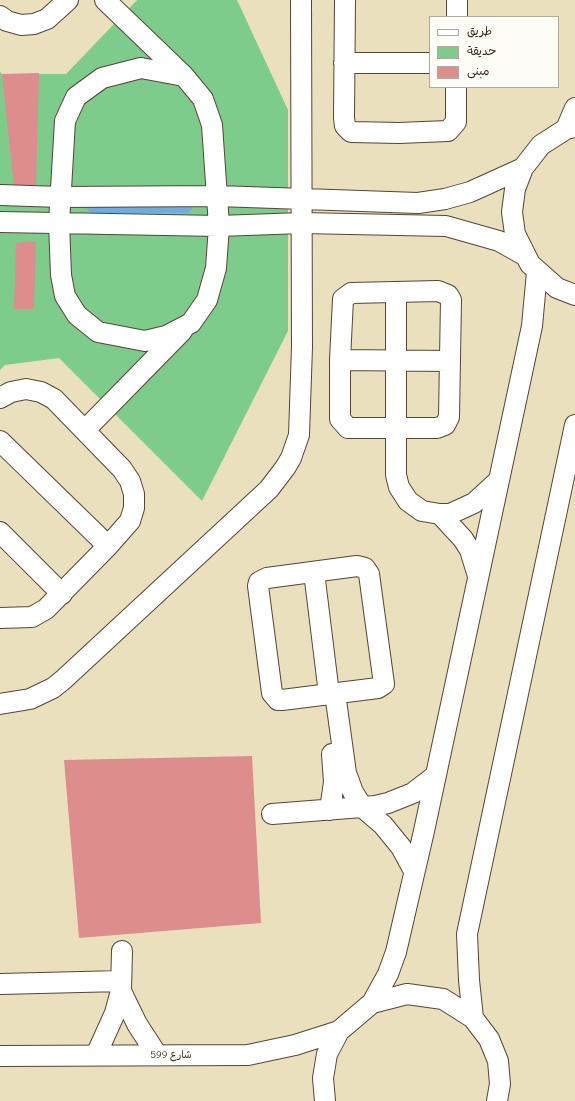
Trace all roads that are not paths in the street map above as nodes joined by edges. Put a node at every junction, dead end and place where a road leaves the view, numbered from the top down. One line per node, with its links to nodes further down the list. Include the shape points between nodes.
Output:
1 (68, 0): 6 (street, via 47,19 34,24 21,25)
2 (105, 0): 10 (street)
3 (300, 0): 18 (street)
4 (345, 0): 8 (street)
5 (456, 0): 7 (street)
6 (0, 16)
7 (456, 16)
8 (344, 63): 9 (street); 11 (street, via 344,118 348,129 355,133 444,133 452,129 456,118)
9 (429, 63)
10 (184, 76): 16 (street, via 203,99 212,125); 17 (street, via 141,68 102,78 76,97 65,121)
11 (456, 88)
12 (575, 108): 13 (street)
13 (570, 128): 14 (street, via 541,145)
14 (523, 168): 18 (street, via 470,192 418,203); 23 (street, via 515,189 512,212 515,234)
15 (0, 195): 17 (street)
16 (218, 196): 17 (street); 18 (street); 22 (street)
17 (61, 198): 20 (street)
18 (303, 200): 21 (street)
19 (0, 222): 20 (street)
20 (59, 223): 22 (street); 27 (street, via 61,275 65,296 77,315 98,332 145,341 166,336)
21 (302, 223): 22 (street); 23 (street, via 446,226 499,241); 45 (street, via 299,435 285,468 269,489 63,680 48,691 30,699)
22 (219, 226): 27 (street, via 216,268 207,300)
23 (524, 255): 24 (street)
24 (537, 272): 26 (street, via 557,288); 36 (street, via 532,326)
25 (396, 292): 28 (street, via 346,295 342,304); 29 (street); 30 (street, via 438,291 448,295 451,300)
26 (575, 295)
27 (191, 323): 34 (street)
28 (340, 360): 29 (street); 33 (street, via 340,419 343,424 348,428)
29 (396, 361): 30 (street); 33 (street)
30 (450, 361): 33 (street, via 448,416 445,425 437,428)
31 (0, 398): 34 (street, via 11,392 26,389 41,392 54,399)
32 (575, 425): 55 (street, via 467,934)
33 (396, 429): 37 (street, via 398,487 408,501 422,511)
34 (85, 430): 39 (street, via 130,480 134,494 134,508 130,521)
35 (0, 441): 39 (street)
36 (499, 480): 37 (street, via 468,508 450,514); 41 (street)
37 (440, 514): 41 (street, via 470,550)
38 (0, 532): 42 (street)
39 (108, 546): 42 (street)
40 (314, 572): 44 (street); 44 (street, via 361,566 370,574 384,684 378,688); 44 (street, via 267,578 259,582 258,586 274,697 282,700)
41 (478, 576): 46 (street)
42 (62, 594): 43 (street, via 46,609 32,617)
43 (0, 618)
44 (329, 694): 47 (street, via 346,773); 48 (street, via 334,774)
45 (0, 704)
46 (435, 776): 47 (street, via 413,793 388,803); 50 (street)
47 (362, 808): 48 (street); 50 (street, via 391,834)
48 (330, 810): 49 (street)
49 (272, 814)
50 (414, 871): 54 (street, via 396,952 388,974)
51 (122, 951): 53 (street)
52 (0, 984): 53 (street)
53 (121, 986): 57 (street, via 115,1013); 58 (street, via 137,1024)
54 (372, 1003): 55 (street, via 407,994 443,999); 56 (street)
55 (473, 1018): 61 (street, via 489,1039 498,1061)
56 (338, 1031): 58 (street, شارع 599, via 295,1045 248,1055); 60 (street, via 326,1060 323,1078)
57 (96, 1055): 58 (street, شارع 599); 59 (street, شارع 599)
58 (157, 1055)
59 (0, 1056)
60 (325, 1101)
61 (498, 1101)

